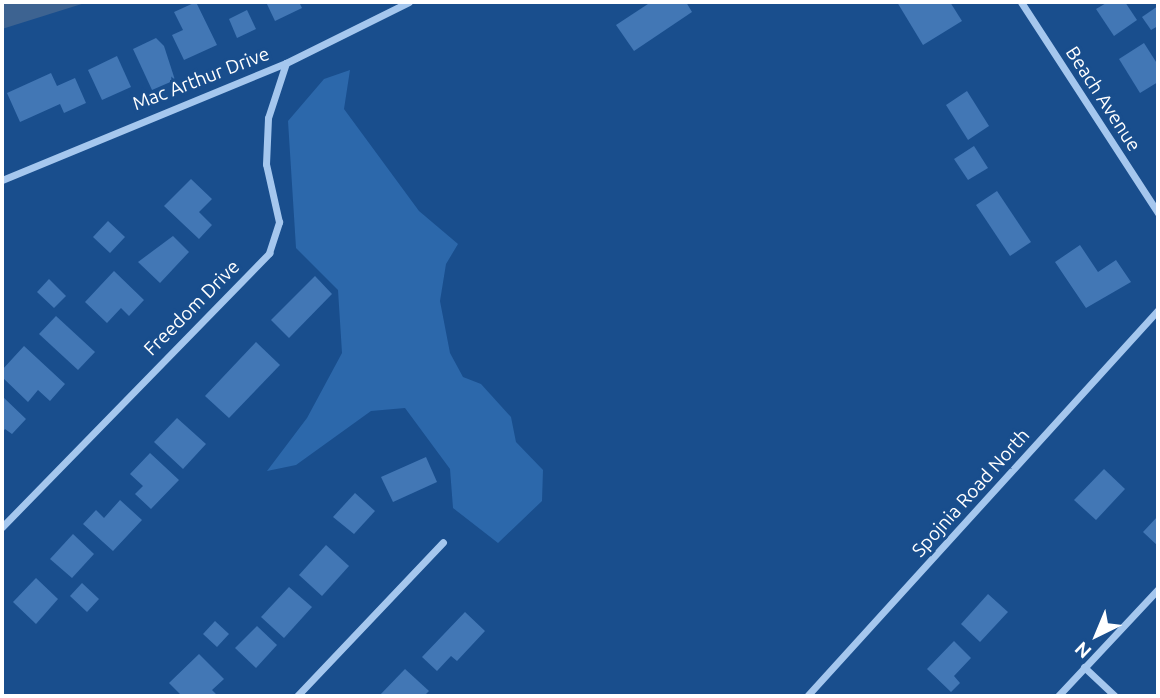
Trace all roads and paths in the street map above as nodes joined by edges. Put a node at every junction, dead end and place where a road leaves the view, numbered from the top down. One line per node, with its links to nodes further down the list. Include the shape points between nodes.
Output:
1 (409, 2): 3 (street, Mac Arthur Drive)
2 (1021, 2): 5 (street, Beach Avenue)
3 (286, 63): 4 (street, Mac Arthur Drive); 7 (street, Freedom Drive, via 268,118 266,164 279,222 269,253)
4 (2, 180)
5 (1158, 213)
6 (1158, 310): 12 (street, Spojnia Road North)
7 (2, 527)
8 (443, 542): 11 (street)
9 (1158, 589): 10 (street)
10 (1084, 667): 13 (street); 14 (street)
11 (297, 696)
12 (807, 696)
13 (1058, 696)
14 (1115, 696)

